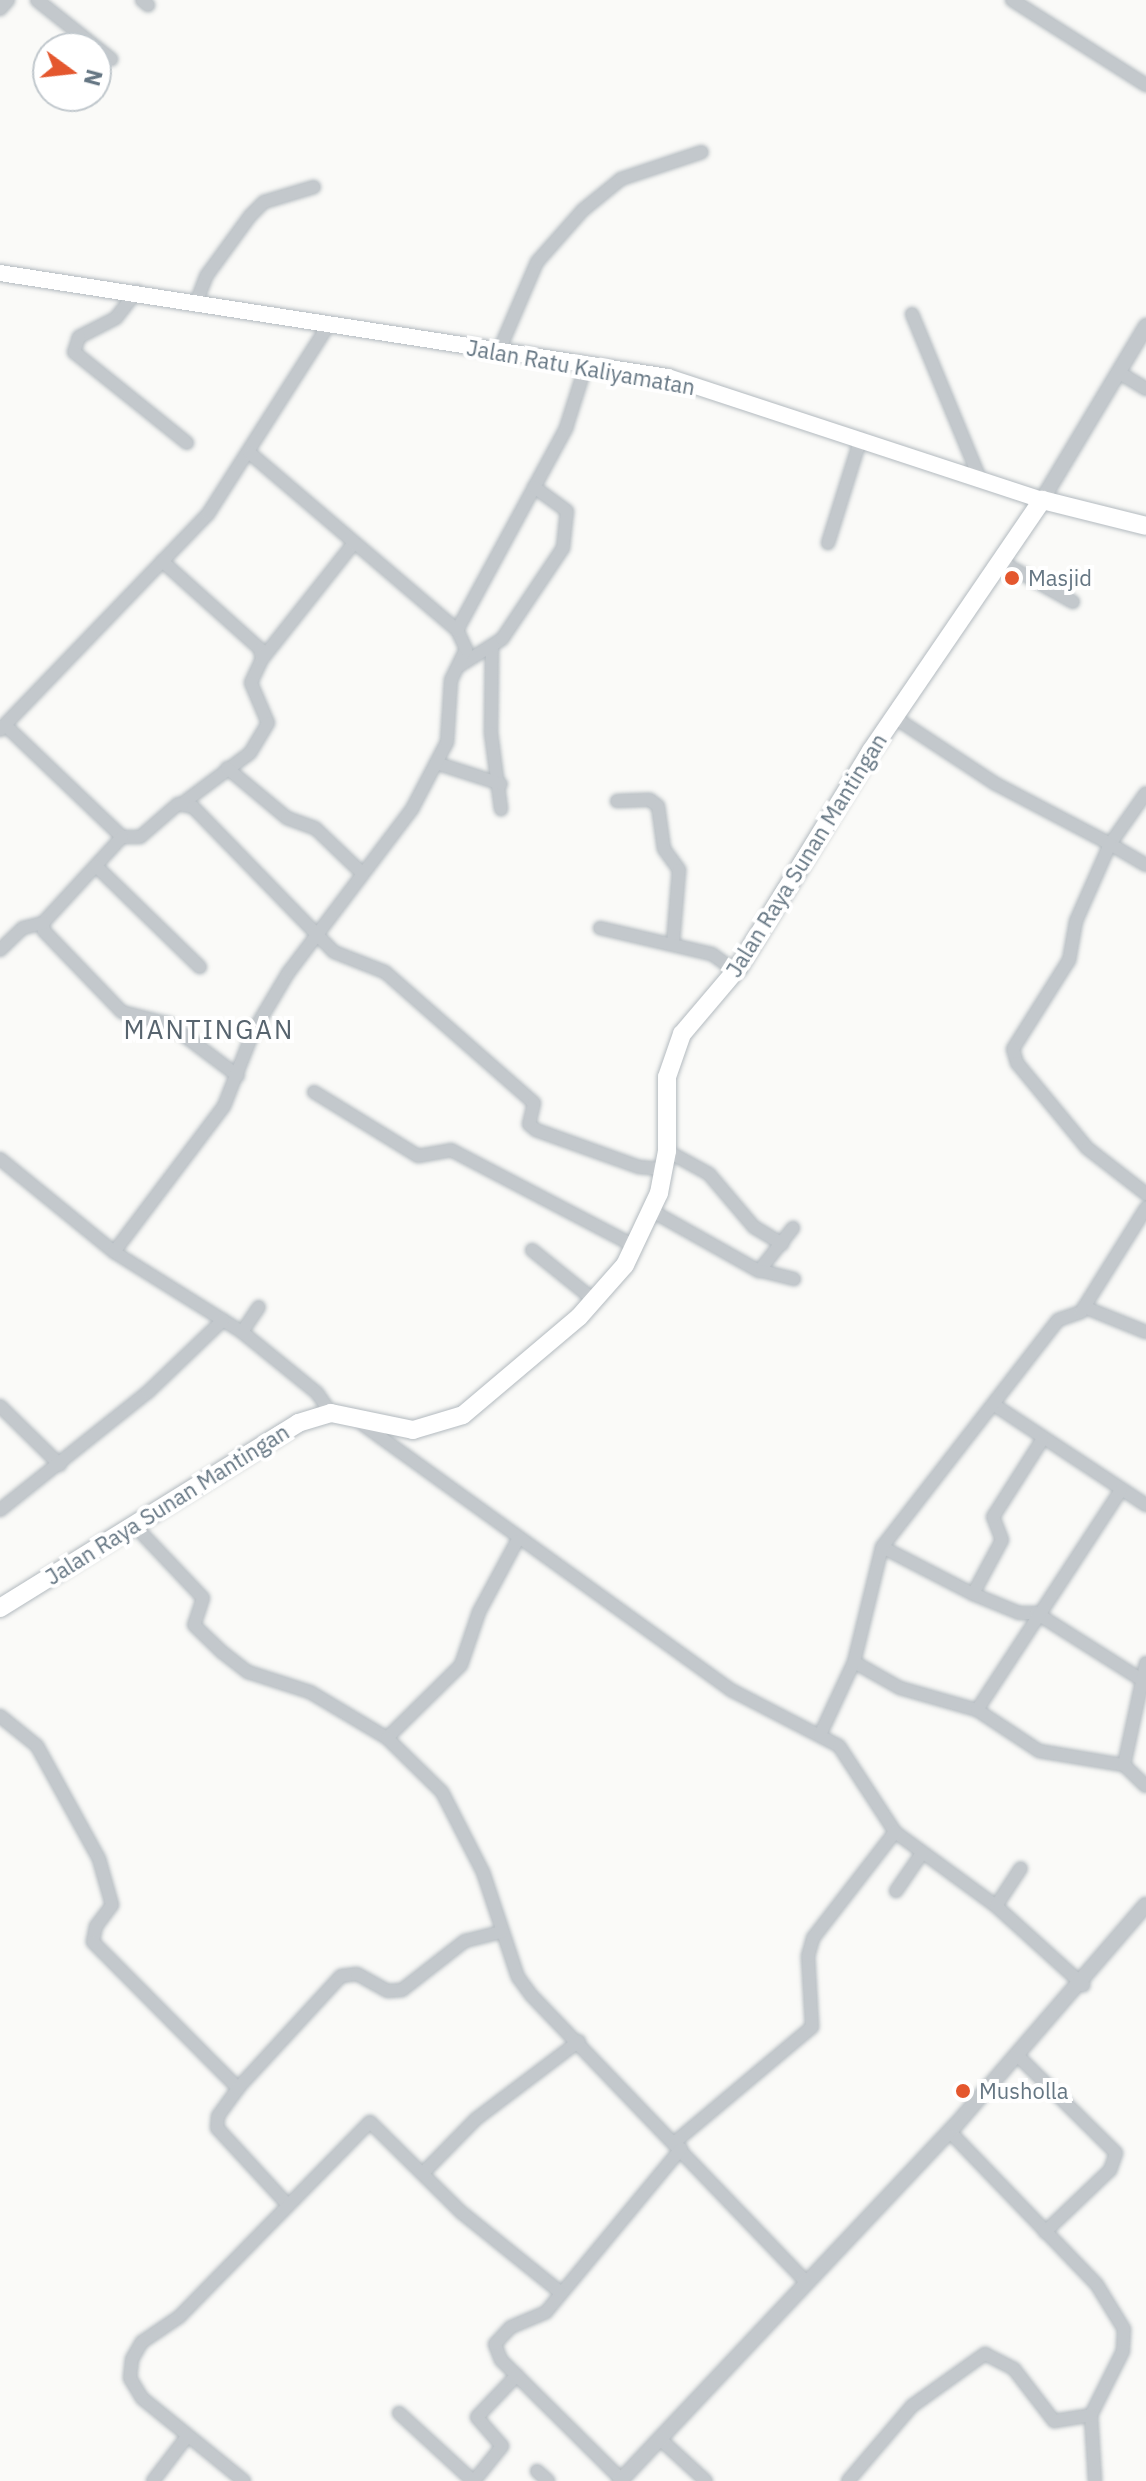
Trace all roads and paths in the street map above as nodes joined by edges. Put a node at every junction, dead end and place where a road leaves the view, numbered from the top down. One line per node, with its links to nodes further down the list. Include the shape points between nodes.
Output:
1 (8, 0): 4 (street)
2 (37, 0): 5 (street)
3 (1012, 0): 6 (street)
4 (0, 9)
5 (77, 32)
6 (1146, 85)
7 (702, 152): 15 (street, via 621,179 583,210 537,262)
8 (314, 187): 11 (street, via 275,198 250,216 207,275)
9 (0, 273): 10 (main road, Jalan Ratu Kaliyamatan)
10 (137, 291): 11 (main road, Jalan Ratu Kaliyamatan); 20 (street, via 116,318 79,337 74,352)
11 (196, 303): 13 (main road, Jalan Ratu Kaliyamatan)
12 (912, 314): 22 (street)
13 (329, 324): 15 (main road, Jalan Ratu Kaliyamatan); 21 (street)
14 (1146, 326): 17 (street, Jalan Raya Sunan Mantingan)
15 (498, 353): 16 (main road, Jalan Ratu Kaliyamatan)
16 (586, 365): 19 (main road, Jalan Ratu Kaliyamatan, via 668,377); 23 (street, via 571,416)
17 (1118, 372): 18 (street); 24 (street, Jalan Raya Sunan Mantingan)
18 (1146, 389)
19 (861, 438): 22 (main road, Jalan Ratu Kaliyamatan); 26 (street)
20 (187, 443)
21 (251, 454): 27 (street); 28 (street, via 208,514)
22 (981, 481): 24 (main road, Jalan Ratu Kaliyamatan)
23 (534, 487): 31 (street); 32 (street, via 567,511 569,527 555,565)
24 (1042, 500): 25 (main road, Jalan Ratu Kaliyamatan); 29 (main road, Jalan Raya Sunan Mantingan)
25 (1146, 526)
26 (828, 543)
27 (353, 544): 31 (street); 33 (street)
28 (162, 561): 33 (street, via 231,619); 36 (street)
29 (1003, 563): 30 (street); 35 (main road, Jalan Raya Sunan Mantingan)
30 (1073, 602)
31 (457, 630): 34 (street, via 466,642)
32 (492, 648): 34 (street); 39 (street, via 491,733)
33 (262, 659): 38 (street, via 251,683 268,723 265,737)
34 (459, 666): 37 (street, via 450,687 451,730)
35 (894, 717): 45 (street, via 994,783); 55 (main road, Jalan Raya Sunan Mantingan)
36 (2, 728): 44 (street)
37 (436, 763): 39 (street); 48 (street, via 400,828)
38 (227, 768): 42 (street); 48 (street, via 287,818 315,828)
39 (501, 784): 43 (street)
40 (1146, 793): 45 (street)
41 (617, 801): 52 (street, via 650,800 658,806 664,849 678,862 681,885)
42 (183, 803): 44 (street, via 140,837); 51 (street)
43 (501, 809)
44 (122, 837): 47 (street)
45 (1110, 844): 46 (street); 60 (street, via 1076,921 1069,960 1013,1049 1017,1063 1087,1148)
46 (1146, 865)
47 (96, 866): 49 (street); 54 (street)
48 (363, 874): 51 (street)
49 (43, 923): 53 (street, via 23,928); 56 (street, via 53,946 122,1012 169,1024)
50 (600, 928): 52 (street)
51 (315, 935): 56 (street, via 253,1032); 59 (street, via 352,962 385,972 454,1031 534,1103 529,1124 536,1130 639,1167)
52 (673, 943): 55 (street, via 718,956)
53 (0, 950)
54 (200, 967)
55 (736, 969): 59 (main road, Jalan Raya Sunan Mantingan, via 682,1034 672,1057 665,1094)
56 (238, 1076): 67 (street, via 218,1115)
57 (314, 1092): 65 (street, via 418,1156 451,1150)
58 (0, 1159): 67 (street)
59 (665, 1160): 62 (main road, Jalan Raya Sunan Mantingan); 64 (street, via 709,1174 754,1227)
60 (1146, 1194)
61 (1146, 1208): 72 (street)
62 (652, 1211): 65 (main road, Jalan Raya Sunan Mantingan); 68 (street)
63 (793, 1228): 64 (street)
64 (782, 1244): 68 (street)
65 (635, 1246): 70 (main road, Jalan Raya Sunan Mantingan)
66 (532, 1250): 70 (street)
67 (114, 1252): 73 (street)
68 (762, 1271): 69 (street)
69 (794, 1279)
70 (594, 1300): 78 (main road, Jalan Raya Sunan Mantingan, via 463,1415 413,1430)
71 (259, 1307): 74 (street)
72 (1084, 1307): 75 (street); 77 (street, via 1058,1320)
73 (223, 1320): 74 (street); 80 (street)
74 (242, 1332): 78 (street)
75 (1146, 1332)
76 (0, 1406): 80 (street)
77 (996, 1406): 79 (street); 86 (street)
78 (340, 1413): 84 (main road, Jalan Raya Sunan Mantingan, via 298,1423); 85 (street)
79 (1042, 1440): 81 (street); 87 (street, via 993,1517 1002,1540)
80 (60, 1465): 83 (street)
81 (1121, 1490): 82 (street); 89 (street)
82 (1146, 1505)
83 (0, 1510)
84 (134, 1525): 88 (main road, Jalan Raya Sunan Mantingan); 96 (street, via 203,1598 194,1625 209,1642 248,1672 310,1692)
85 (517, 1541): 95 (street, via 733,1691); 96 (street, via 479,1612 461,1665)
86 (882, 1547): 87 (street); 90 (street, via 870,1578)
87 (973, 1594): 89 (street, via 1019,1613)
88 (0, 1607)
89 (1036, 1613): 92 (street); 93 (street)
90 (854, 1662): 93 (street, via 900,1688); 95 (street)
91 (1146, 1663): 92 (street)
92 (1142, 1680): 97 (street)
93 (977, 1710): 97 (street, via 1039,1751)
94 (0, 1716): 109 (street, via 37,1746 99,1859 112,1905 96,1926 93,1942)
95 (820, 1735): 99 (street, via 850,1758)
96 (387, 1738): 105 (street, via 442,1792 483,1872)
97 (1124, 1765): 98 (street)
98 (1146, 1786)
99 (895, 1832): 100 (street); 111 (street, via 813,1938 808,1956 812,2027)
100 (922, 1853): 102 (street); 104 (street)
101 (1021, 1868): 104 (street)
102 (896, 1891)
103 (1146, 1905): 106 (street)
104 (996, 1906): 106 (street)
105 (501, 1932): 107 (street, via 518,1977); 109 (street, via 465,1941 402,1990 388,1991 357,1974 341,1976)
106 (1083, 1985): 108 (street)
107 (579, 2041): 111 (street); 112 (street, via 476,2119)
108 (1018, 2056): 110 (street); 114 (street, via 1116,2153 1110,2170)
109 (238, 2088): 113 (street, via 218,2116 217,2128)
110 (950, 2132): 114 (street); 115 (street)
111 (678, 2146): 115 (street); 116 (street)
112 (423, 2173): 113 (street, via 374,2121); 116 (street, via 508,2254)
113 (287, 2204): 120 (street, via 179,2317 142,2342 132,2359 133,2389)
114 (1045, 2232): 119 (street, via 1097,2285 1124,2329 1123,2351)
115 (807, 2283): 121 (street)
116 (560, 2292): 117 (street, via 540,2316 511,2327 495,2344)
117 (517, 2375): 123 (street); 126 (street, via 477,2417 502,2446)
118 (399, 2413): 126 (street)
119 (1091, 2415): 129 (street, via 1054,2421 1014,2369 985,2354 912,2406); 130 (street)
120 (186, 2438): 124 (street); 125 (street)
121 (660, 2439): 123 (street); 128 (street)
122 (537, 2471): 127 (street)
123 (621, 2480)
124 (153, 2481)
125 (244, 2481)
126 (474, 2481)
127 (548, 2481)
128 (706, 2481)
129 (848, 2481)
130 (1095, 2481)

